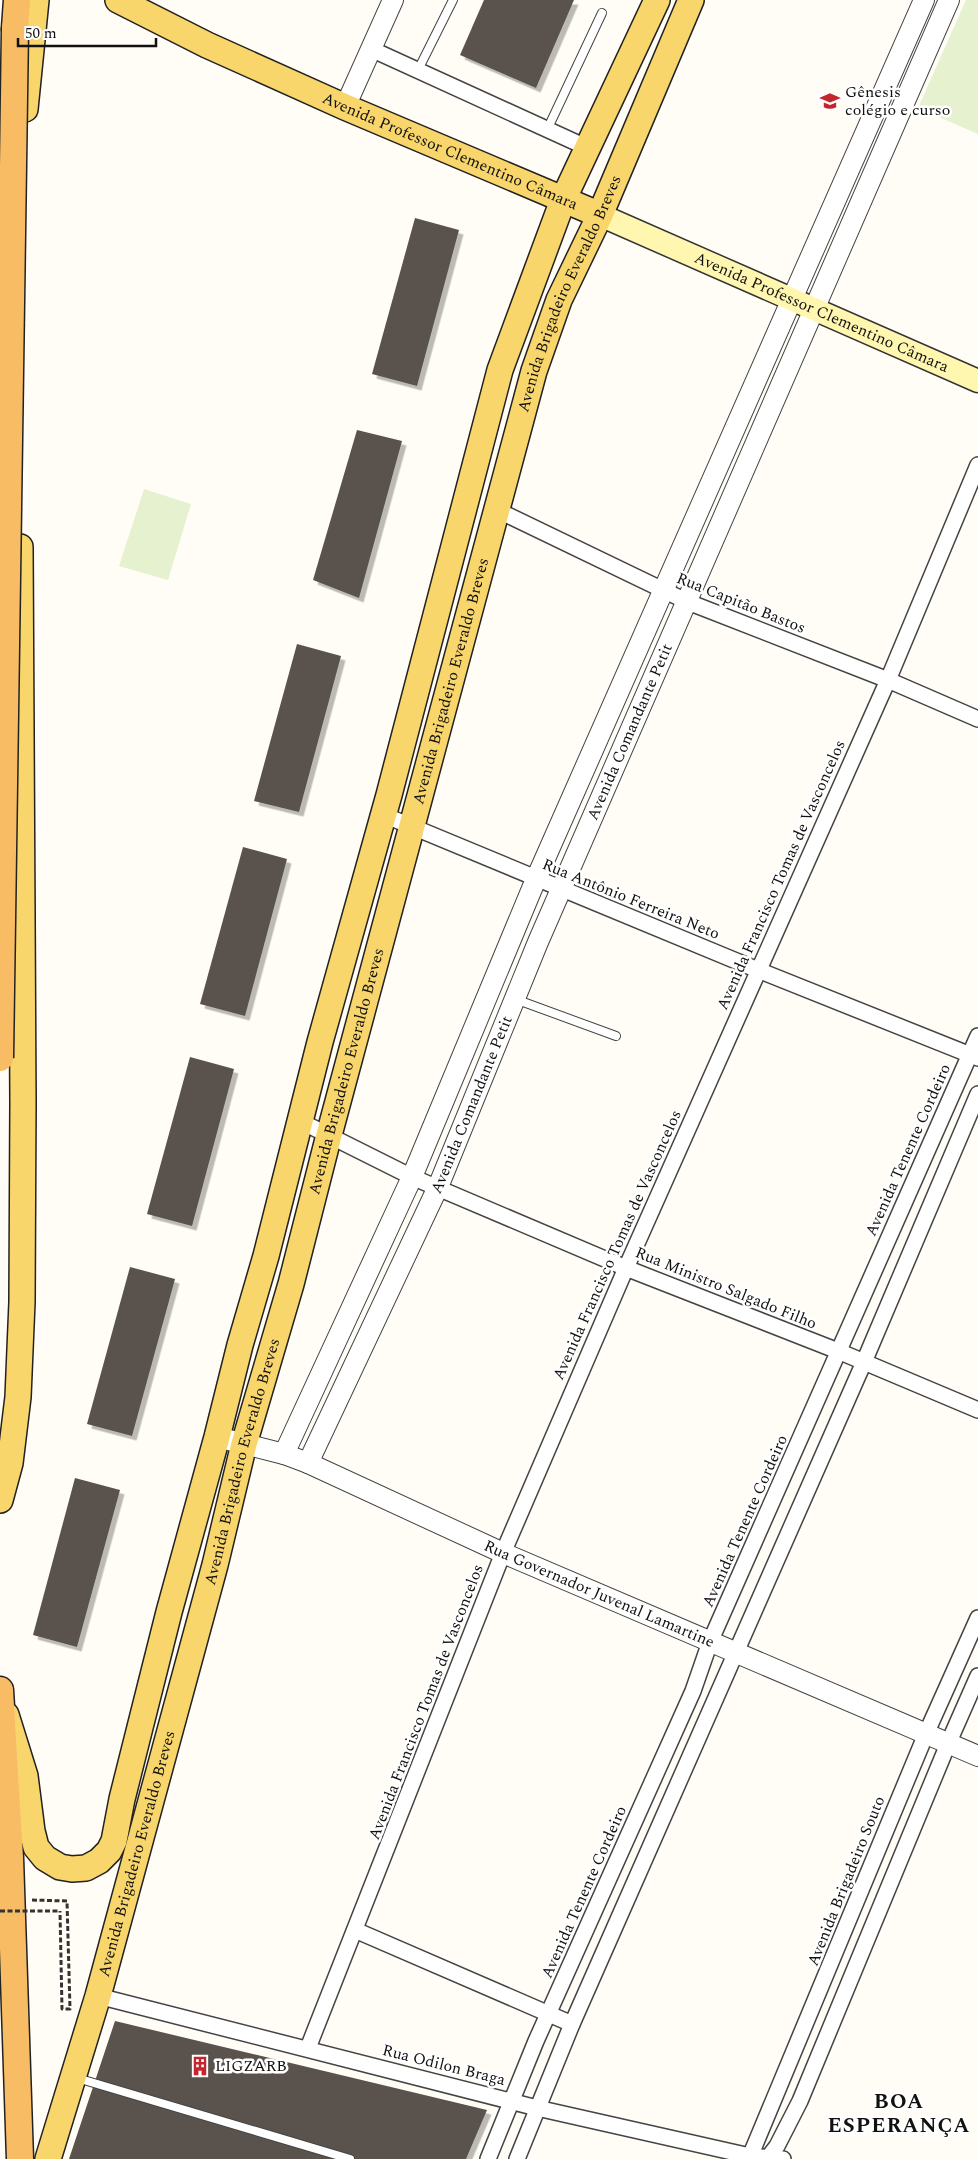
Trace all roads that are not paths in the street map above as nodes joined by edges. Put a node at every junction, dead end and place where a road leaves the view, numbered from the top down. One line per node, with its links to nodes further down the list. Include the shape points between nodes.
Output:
1 (18, 0): 41 (highway, bridge, via 15,28)
2 (36, 0): 20 (main road, via 21,158)
3 (393, 0): 11 (street)
4 (453, 0): 12 (lane)
5 (657, 0): 15 (main road, Avenida Brigadeiro Everaldo Breves)
6 (691, 0): 17 (main road, Avenida Brigadeiro Everaldo Breves)
7 (925, 0): 9 (street); 18 (street, Avenida Comandante Petit)
8 (125, 1): 13 (main road, Avenida Professor Clementino Câmara, via 207,45)
9 (947, 4): 19 (street, Avenida Comandante Petit)
10 (602, 13): 14 (lane)
11 (371, 49): 12 (street); 13 (street)
12 (418, 70): 14 (street)
13 (345, 107): 16 (main road, Avenida Professor Clementino Câmara)
14 (547, 130): 15 (street)
15 (588, 148): 16 (main road, Avenida Brigadeiro Everaldo Breves)
16 (563, 200): 17 (main road, Avenida Professor Clementino Câmara); 32 (main road, Avenida Brigadeiro Everaldo Breves, via 500,370)
17 (600, 215): 18 (main road, Avenida Professor Clementino Câmara); 25 (main road, Avenida Brigadeiro Everaldo Breves, via 559,300 534,371)
18 (792, 298): 19 (main road, Avenida Professor Clementino Câmara); 26 (street, Avenida Comandante Petit)
19 (814, 308): 21 (main road, Avenida Professor Clementino Câmara); 27 (street, Avenida Comandante Petit)
20 (19, 381): 22 (main road); 23 (main road)
21 (978, 381)
22 (0, 402)
23 (10, 456): 56 (main road, via 23,1083 22,1302 18,1396 10,1463)
24 (978, 464): 28 (street, Avenida Francisco Tomas de Vasconcelos)
25 (495, 509): 26 (street, Rua Capitão Bastos); 33 (main road, Avenida Brigadeiro Everaldo Breves)
26 (664, 591): 27 (street, Rua Capitão Bastos); 30 (street, Avenida Comandante Petit)
27 (688, 602): 28 (street, Rua Capitão Bastos); 31 (street, Avenida Comandante Petit)
28 (888, 680): 29 (street, Rua Capitão Bastos); 36 (street, Avenida Francisco Tomas de Vasconcelos)
29 (978, 719)
30 (606, 720): 31 (street); 34 (street, Avenida Comandante Petit)
31 (632, 731): 35 (street, Avenida Comandante Petit)
32 (384, 815): 33 (street, Rua Antônio Ferreira Neto); 44 (main road, Avenida Brigadeiro Everaldo Breves)
33 (412, 827): 34 (street, Rua Antônio Ferreira Neto); 45 (main road, Avenida Brigadeiro Everaldo Breves)
34 (536, 879): 35 (street, Rua Antônio Ferreira Neto); 46 (street, Avenida Comandante Petit)
35 (563, 889): 36 (street, Rua Antônio Ferreira Neto); 37 (street, Avenida Comandante Petit)
36 (758, 970): 40 (street, Rua Antônio Ferreira Neto); 48 (street, Avenida Francisco Tomas de Vasconcelos)
37 (515, 999): 38 (lane); 47 (street, Avenida Comandante Petit)
38 (616, 1036)
39 (978, 1036): 40 (street, Avenida Tenente Cordeiro)
40 (974, 1056): 49 (street, Avenida Tenente Cordeiro)
41 (0, 1058): 42 (highway)
42 (0, 1076)
43 (978, 1094): 50 (street)
44 (300, 1121): 45 (street, Rua Ministro Salgado Filho); 52 (main road, Avenida Brigadeiro Everaldo Breves)
45 (329, 1135): 46 (street, Rua Ministro Salgado Filho); 53 (main road, Avenida Brigadeiro Everaldo Breves, via 291,1284)
46 (412, 1177): 47 (street, Rua Ministro Salgado Filho); 54 (street, Avenida Comandante Petit)
47 (438, 1187): 48 (street, Rua Ministro Salgado Filho); 55 (street, Avenida Comandante Petit)
48 (626, 1268): 49 (street, Rua Ministro Salgado Filho); 57 (street, Avenida Francisco Tomas de Vasconcelos)
49 (838, 1351): 50 (street, Rua Ministro Salgado Filho); 59 (street, Avenida Tenente Cordeiro)
50 (864, 1362): 51 (street, Rua Ministro Salgado Filho); 60 (street)
51 (978, 1410)
52 (217, 1437): 53 (street, Rua Governador Juvenal Lamartine); 62 (main road, Avenida Brigadeiro Everaldo Breves, via 169,1612 114,1841 99,1861 86,1868 60,1867 44,1858 36,1847 25,1776)
53 (244, 1444): 54 (street, Rua Governador Juvenal Lamartine); 68 (main road, Avenida Brigadeiro Everaldo Breves, via 215,1565)
54 (284, 1454): 55 (street, Rua Governador Juvenal Lamartine)
55 (308, 1463): 57 (street, Rua Governador Juvenal Lamartine)
56 (0, 1500)
57 (503, 1553): 59 (street, Rua Governador Juvenal Lamartine); 67 (street, Avenida Francisco Tomas de Vasconcelos)
58 (978, 1618): 63 (street, Avenida Brigadeiro Souto)
59 (710, 1642): 60 (street, Rua Governador Juvenal Lamartine); 69 (street, Avenida Tenente Cordeiro, via 690,1699)
60 (736, 1653): 63 (street, Rua Governador Juvenal Lamartine); 70 (street)
61 (978, 1676): 64 (street)
62 (0, 1695): 66 (highway)
63 (926, 1734): 64 (street, Rua Governador Juvenal Lamartine); 75 (street, Avenida Brigadeiro Souto)
64 (948, 1744): 65 (street, Rua Governador Juvenal Lamartine); 81 (street)
65 (978, 1756)
66 (5, 1905): 76 (highway)
67 (355, 1930): 69 (street); 71 (street, Avenida Francisco Tomas de Vasconcelos)
68 (98, 1996): 71 (street, Rua Odilon Braga); 72 (main road, Avenida Brigadeiro Everaldo Breves)
69 (548, 2015): 70 (street); 73 (street, Avenida Tenente Cordeiro)
70 (572, 2024): 74 (street)
71 (308, 2048): 73 (street, Rua Odilon Braga)
72 (73, 2076): 77 (main road, Avenida Brigadeiro Everaldo Breves); 78 (lane)
73 (511, 2100): 74 (street, Rua Odilon Braga); 79 (street, Avenida Tenente Cordeiro)
74 (537, 2108): 75 (street, Rua Odilon Braga); 80 (street)
75 (749, 2157): 81 (street, Rua Odilon Braga)
76 (20, 2159)
77 (48, 2159)
78 (350, 2159)
79 (488, 2159)
80 (517, 2159)
81 (773, 2159)

